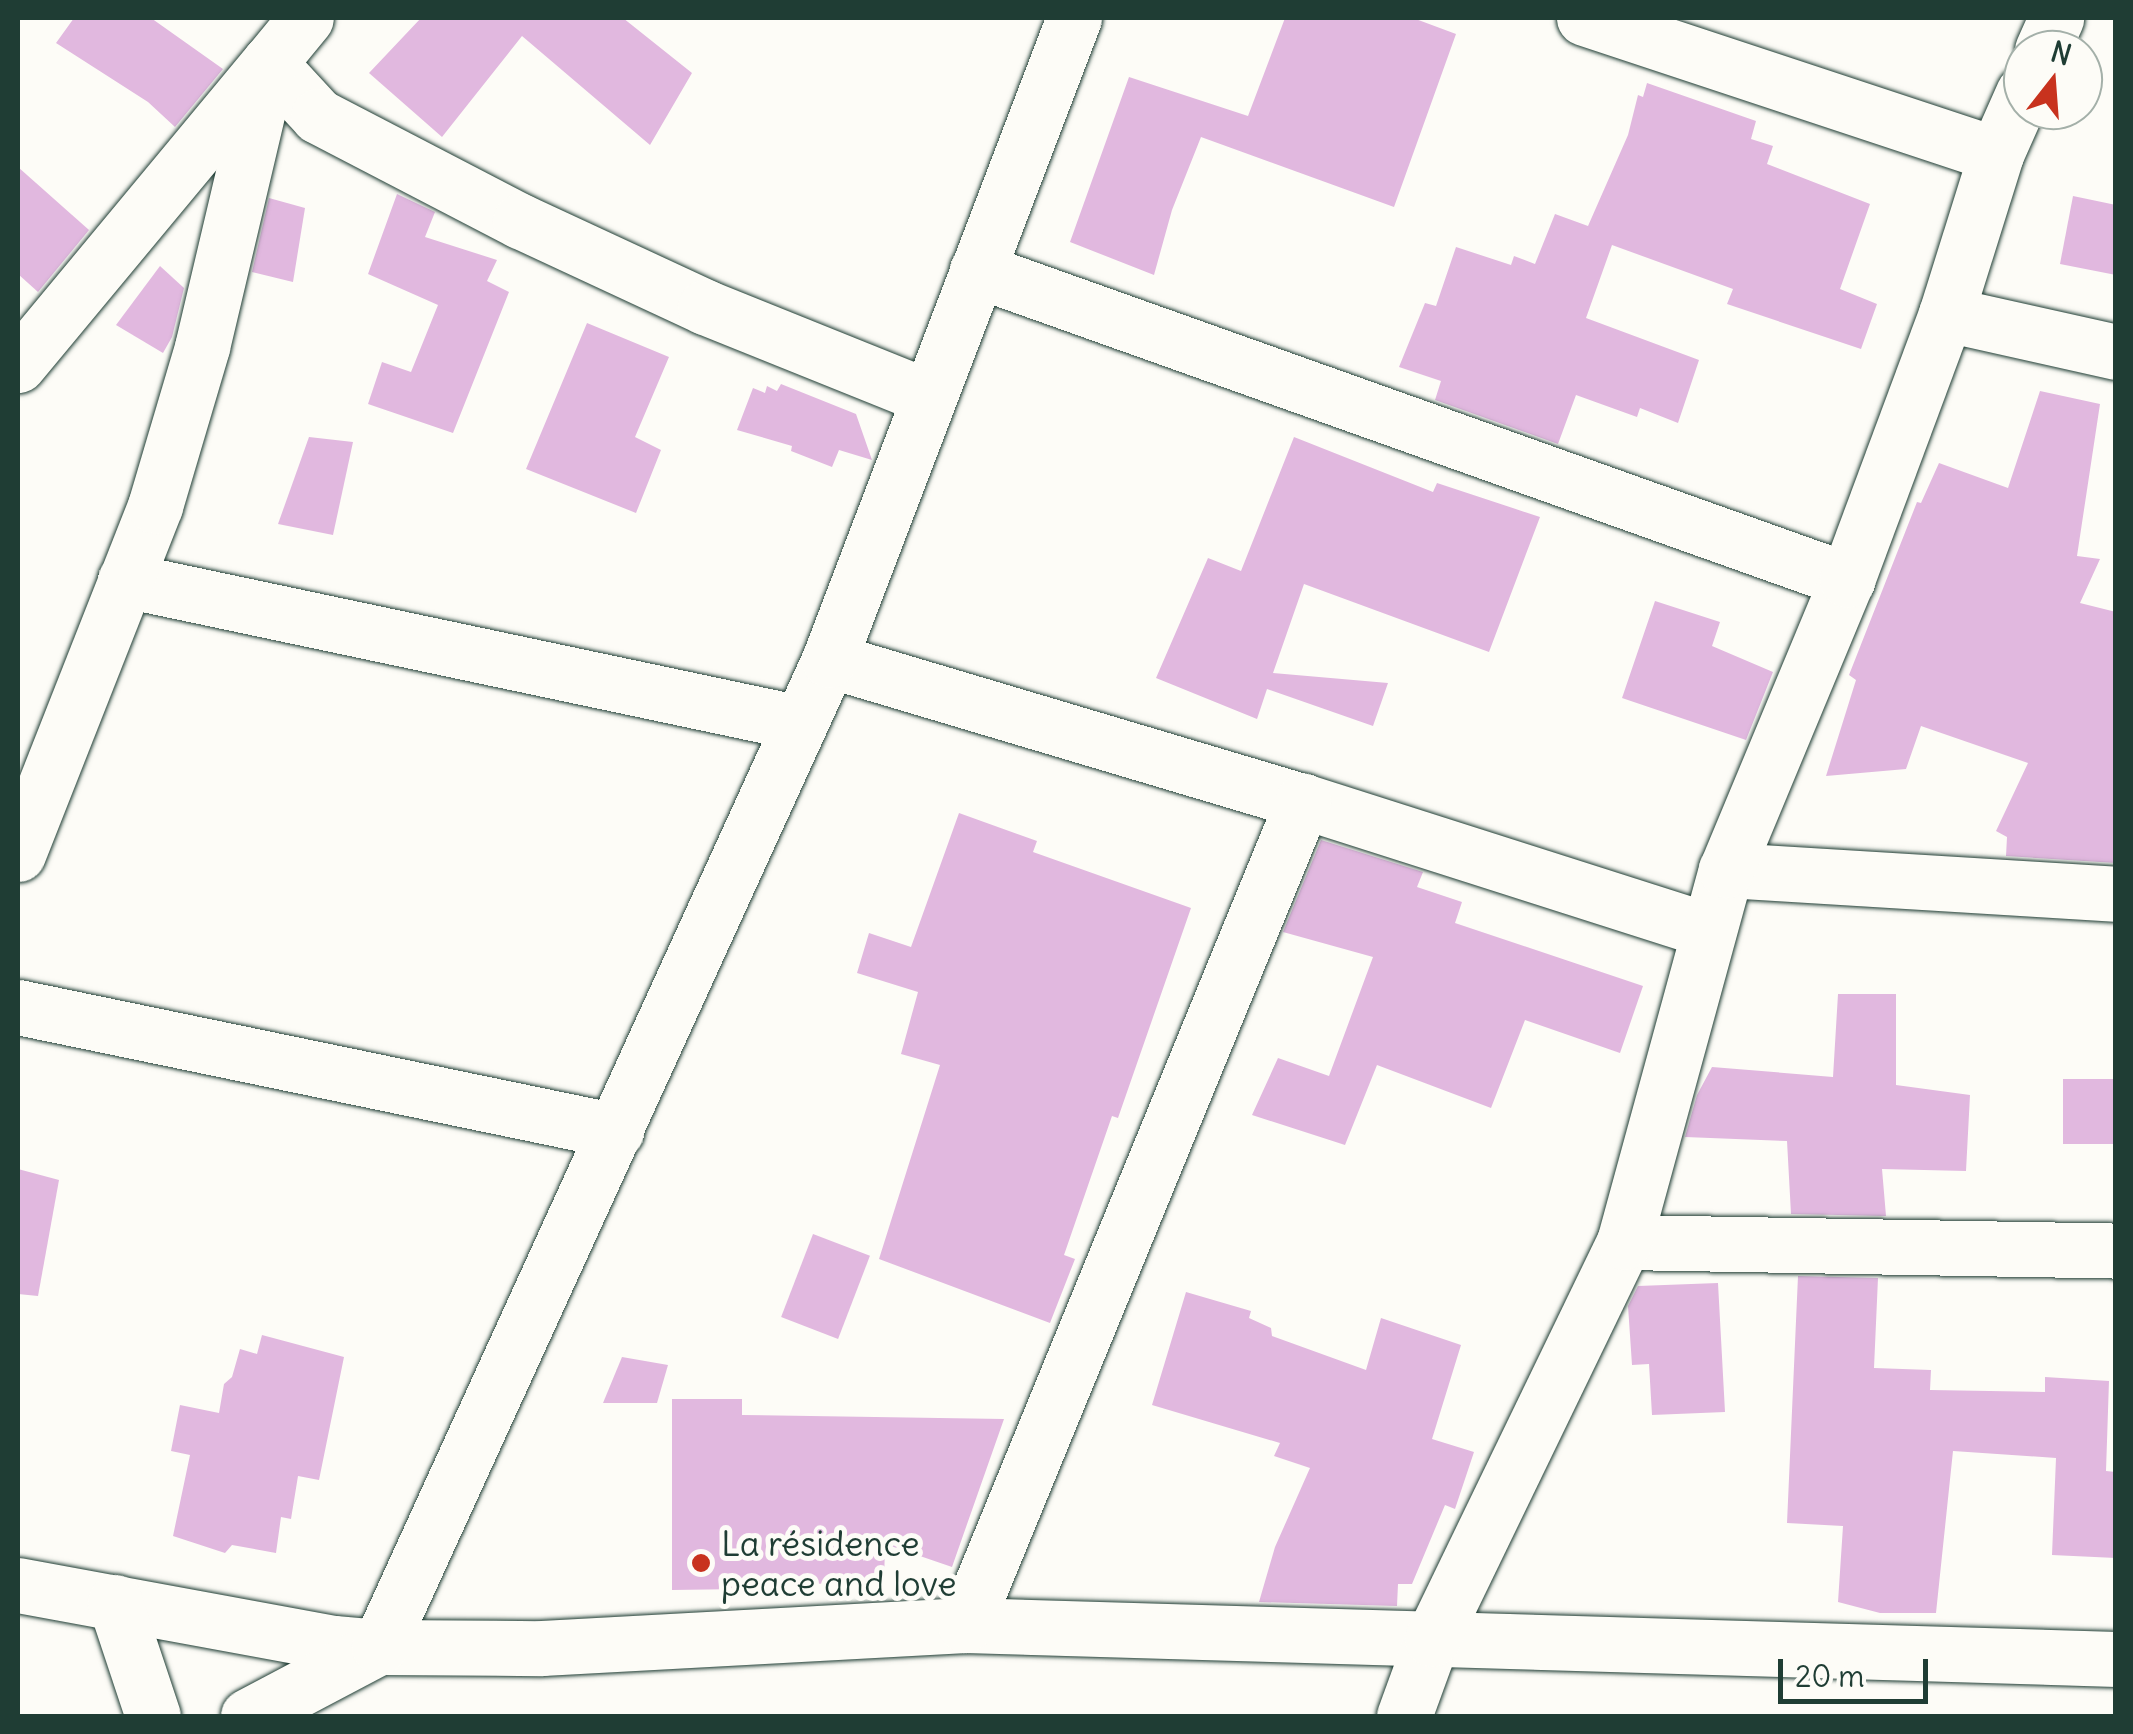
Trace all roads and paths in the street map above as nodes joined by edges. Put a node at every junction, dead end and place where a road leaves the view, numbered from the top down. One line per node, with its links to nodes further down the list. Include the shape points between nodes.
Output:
1 (306, 18): 4 (street)
2 (1074, 18): 7 (street)
3 (1584, 18): 6 (street)
4 (269, 64): 10 (street); 11 (street, via 318,116 520,220 705,307); 12 (street, via 202,347)
5 (2007, 130): 6 (street)
6 (1996, 154): 8 (street)
7 (978, 270): 11 (street); 13 (street)
8 (1946, 314): 9 (street); 13 (street)
9 (2116, 352)
10 (18, 364)
11 (929, 396): 14 (street)
12 (125, 580): 15 (street); 17 (street)
13 (1847, 580): 18 (street)
14 (829, 660): 15 (street); 16 (street)
15 (800, 723): 22 (street)
16 (1303, 802): 20 (street); 27 (street)
17 (18, 854)
18 (1726, 870): 19 (street); 20 (street)
19 (2116, 894)
20 (1708, 930): 23 (street)
21 (18, 1007): 22 (street)
22 (616, 1130): 29 (street)
23 (1624, 1242): 24 (street); 28 (street)
24 (2116, 1251)
25 (18, 1586): 26 (street)
26 (115, 1602): 29 (street); 31 (street)
27 (965, 1624): 28 (street); 29 (street, via 542,1648)
28 (1432, 1638): 30 (street); 33 (street)
29 (379, 1647): 32 (street)
30 (2116, 1659)
31 (153, 1716)
32 (248, 1716)
33 (1404, 1716)

